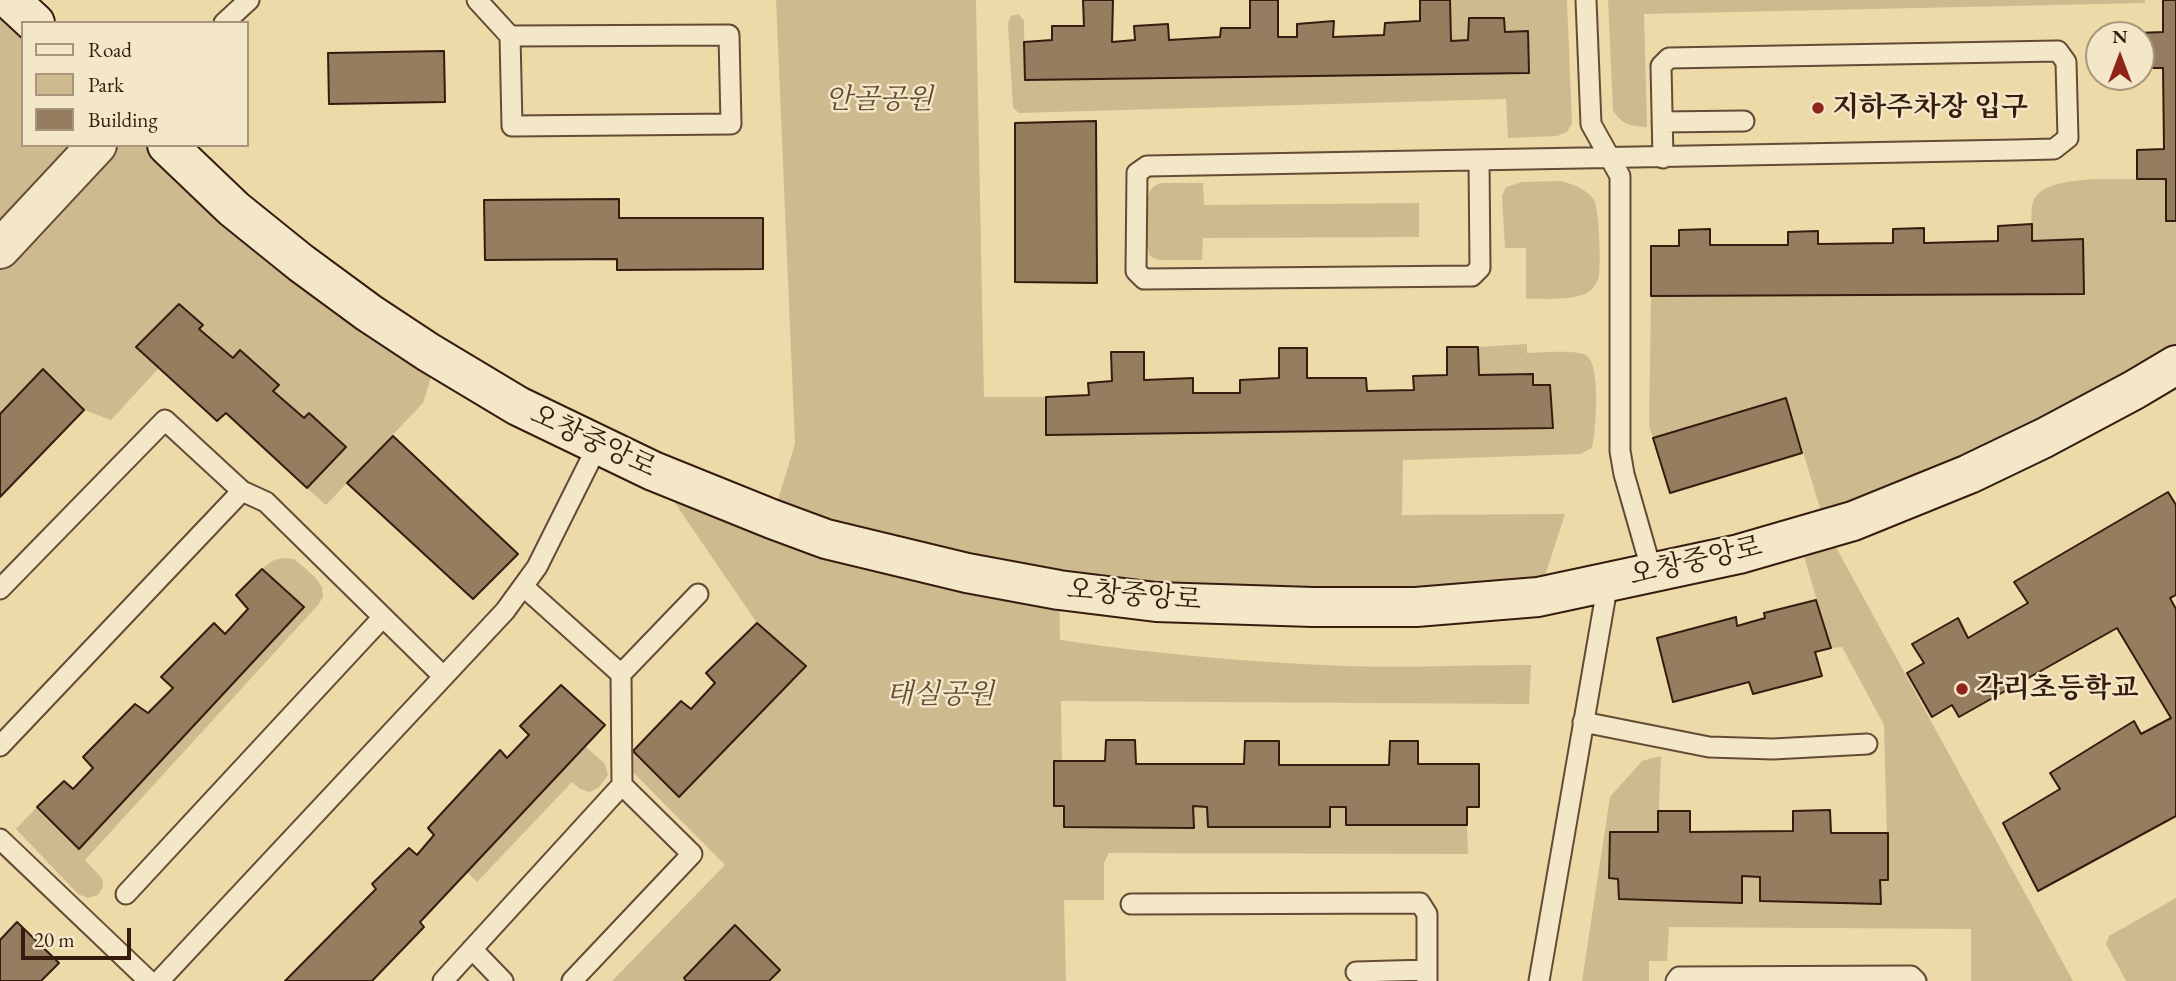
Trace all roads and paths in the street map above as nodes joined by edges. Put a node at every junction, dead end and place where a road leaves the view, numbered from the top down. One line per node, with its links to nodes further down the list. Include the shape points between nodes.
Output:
1 (10, 0): 5 (street)
2 (249, 0): 6 (lane)
3 (477, 0): 7 (lane)
4 (1586, 0): 13 (lane, via 1591,124)
5 (33, 21)
6 (226, 21)
7 (510, 36): 7 (lane, via 512,126 731,124 729,35)
8 (1744, 121): 9 (lane)
9 (1662, 122): 12 (lane); 12 (lane, via 1661,66 1670,58 2058,51 2066,62 2068,138 2054,149)
10 (95, 147): 15 (street)
11 (169, 147): 17 (street, 오창중앙로, via 244,216 369,313 518,406)
12 (1663, 158): 13 (lane)
13 (1610, 159): 14 (lane); 19 (lane, via 1620,176 1620,451)
14 (1479, 161): 14 (lane, via 1147,166 1138,173 1136,271 1144,279 1472,276 1480,268)
15 (0, 249)
16 (2176, 365): 19 (street, 오창중앙로, via 2044,438 1879,510 1738,554)
17 (598, 444): 20 (street, 오창중앙로, via 653,471 826,539 1059,590 1156,602 1416,607 1538,597); 21 (lane)
18 (242, 491): 22 (lane, via 165,420); 24 (lane, via 266,502); 29 (lane)
19 (1652, 572): 20 (street, 오창중앙로)
20 (1608, 582): 27 (lane)
21 (524, 587): 25 (lane); 26 (lane)
22 (0, 589)
23 (698, 594): 25 (lane)
24 (383, 617): 26 (lane); 32 (lane)
25 (621, 674): 30 (lane)
26 (443, 676): 38 (lane)
27 (1583, 722): 28 (lane, via 1709,747); 42 (lane)
28 (1867, 744)
29 (0, 746)
30 (622, 785): 34 (lane); 41 (lane, via 692,854)
31 (0, 839): 37 (lane)
32 (126, 894)
33 (1130, 904): 36 (lane, via 1420,903 1427,915)
34 (472, 949): 39 (lane); 40 (lane)
35 (1356, 972): 36 (lane)
36 (1427, 976)
37 (141, 978)
38 (159, 981)
39 (443, 981)
40 (503, 981)
41 (572, 981)
42 (1539, 981)
43 (1676, 981): 44 (lane, via 1679,977 1870,976 1911,976)
44 (1916, 981)

